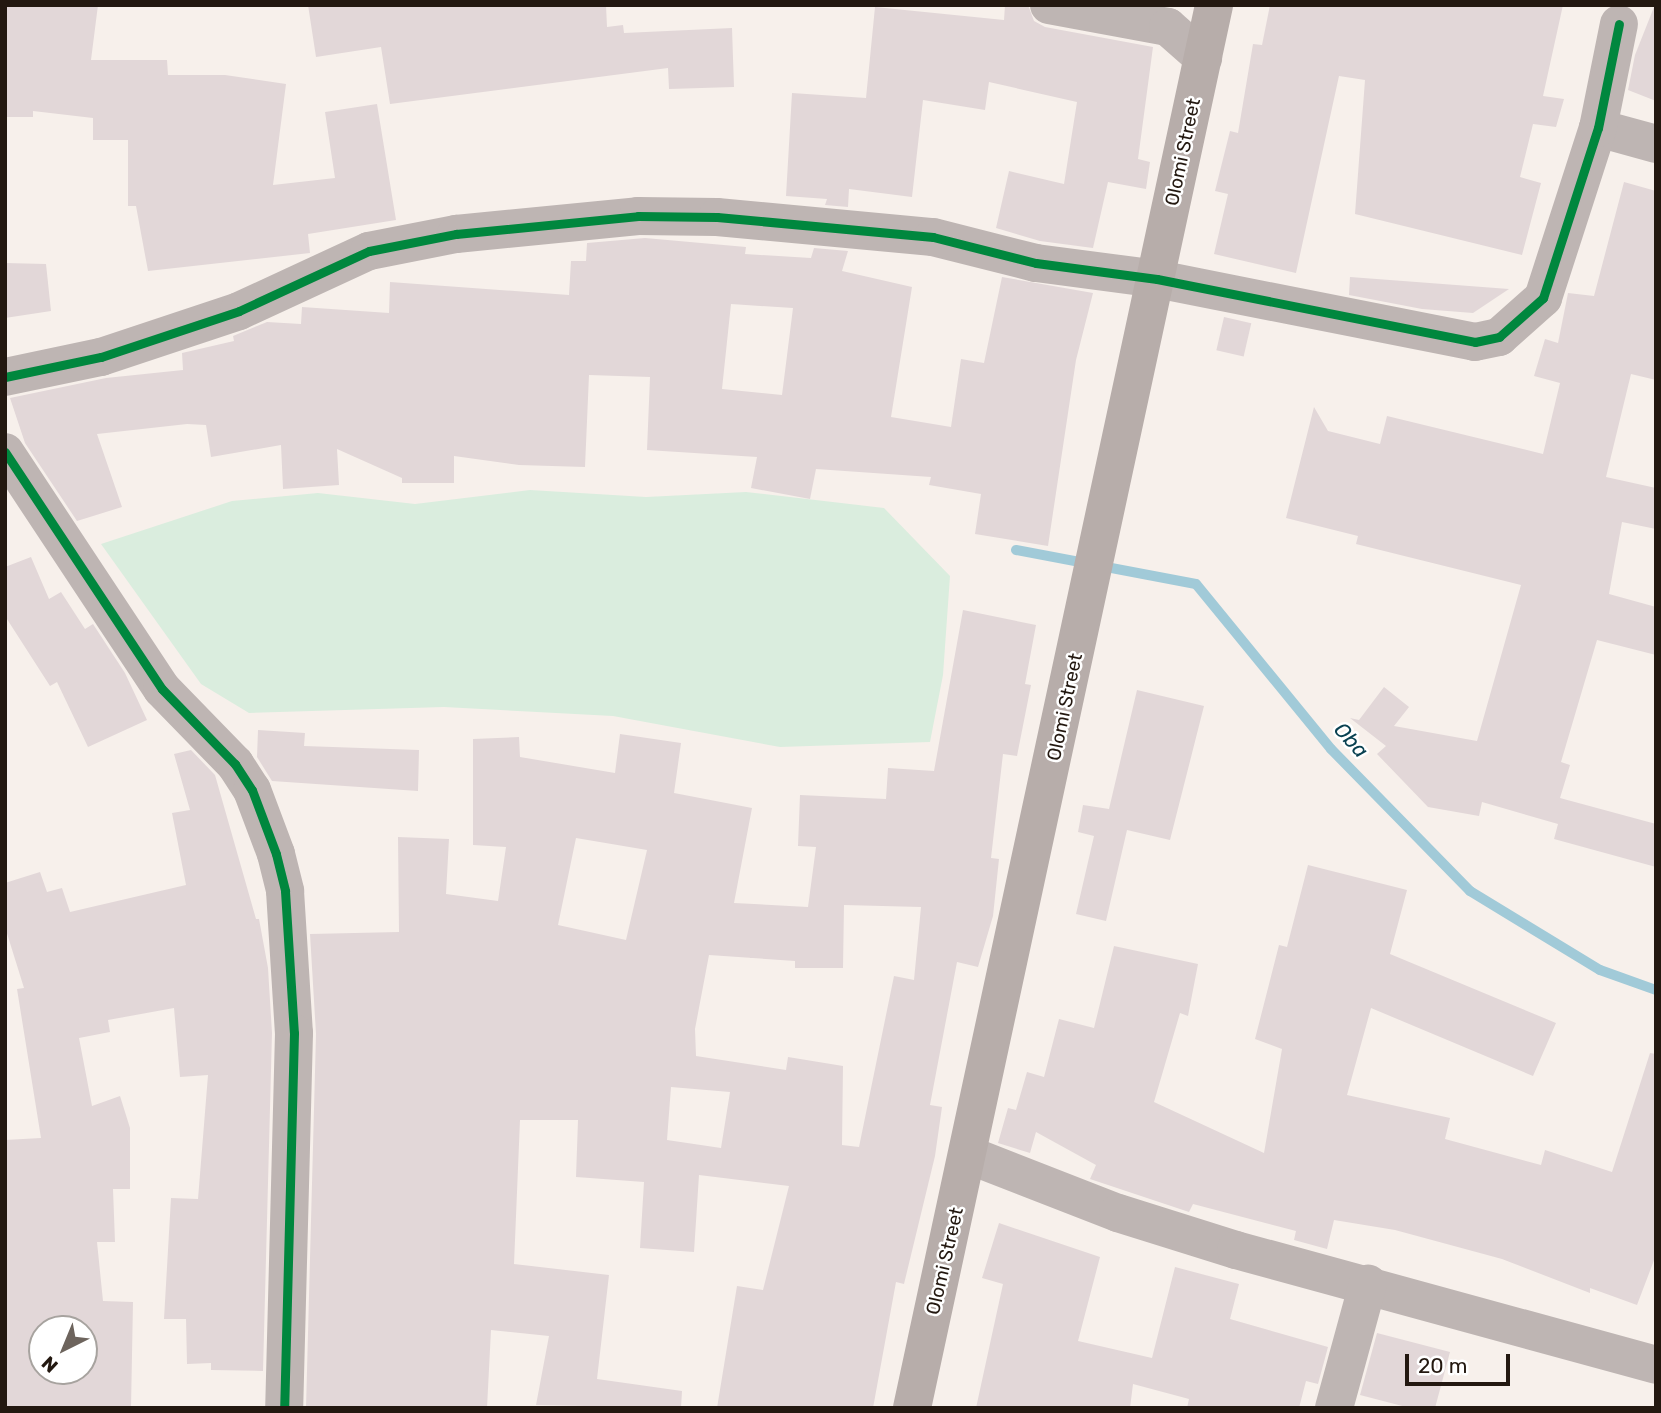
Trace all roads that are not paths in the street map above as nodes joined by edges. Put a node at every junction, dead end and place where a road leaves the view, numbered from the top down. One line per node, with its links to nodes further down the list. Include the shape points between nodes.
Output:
1 (1049, 5): 4 (street, via 1168,27)
2 (1214, 5): 4 (main road, Olomi Street)
3 (1619, 24): 5 (street)
4 (1203, 58): 7 (main road, Olomi Street)
5 (1598, 128): 6 (street); 7 (street, via 1543,298 1499,337 1475,342)
6 (1656, 144)
7 (1157, 279): 8 (street, via 1036,264 933,237 717,217 638,216 456,234 369,251 239,311 101,357); 10 (main road, Olomi Street)
8 (5, 377)
9 (5, 452): 13 (street, via 162,690 235,764 252,790 276,854 285,891 294,1033)
10 (968, 1155): 11 (street, via 1118,1213); 14 (main road, Olomi Street)
11 (1368, 1284): 12 (street); 15 (street)
12 (1656, 1365)
13 (284, 1408)
14 (912, 1408)
15 (1334, 1408)

